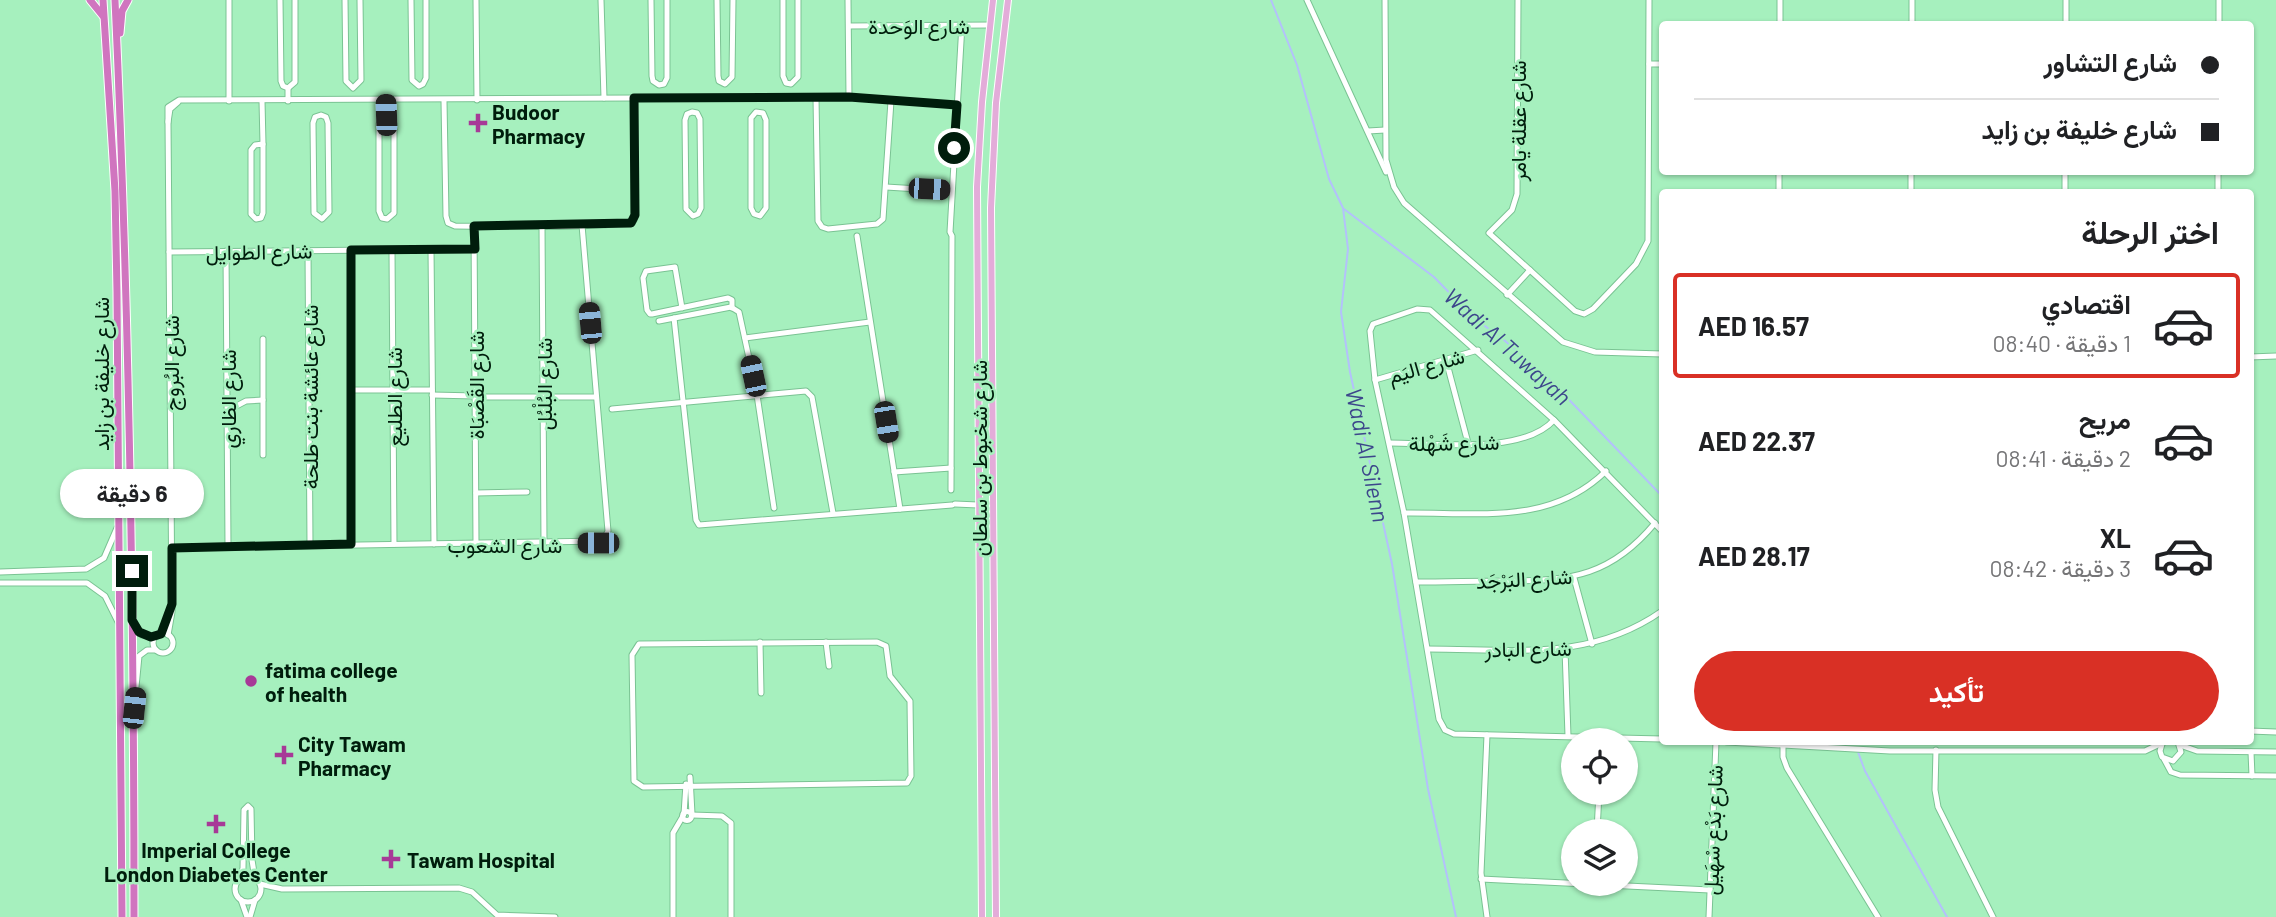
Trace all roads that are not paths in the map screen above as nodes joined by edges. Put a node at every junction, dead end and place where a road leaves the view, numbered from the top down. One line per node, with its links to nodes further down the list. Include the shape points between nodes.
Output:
1 (90, 0): 31 (highway)
2 (103, 0): 31 (highway, شارع خليفة بن زايد)
3 (115, 0): 50 (highway, شارع خليفة بن زايد)
4 (128, 0): 50 (highway)
5 (229, 0): 70 (street)
6 (280, 0): 45 (street)
7 (295, 0): 46 (street)
8 (345, 0): 51 (street)
9 (360, 0): 47 (street)
10 (411, 0): 48 (street)
11 (426, 0): 49 (street)
12 (477, 0): 69 (street)
13 (601, 0): 64 (street)
14 (651, 0): 39 (street)
15 (667, 0): 40 (street)
16 (717, 0): 41 (street)
17 (733, 0): 42 (street)
18 (783, 0): 43 (street)
19 (798, 0): 44 (street)
20 (848, 0): 38 (street)
21 (993, 0): 37 (main road, شارع شخبوط بن سلطان)
22 (1008, 0): 227 (main road, شارع شخبوط بن سلطان, via 996,103 991,222)
23 (1385, 0): 84 (street)
24 (1518, 0): 109 (street, شارع عقلة يامر, via 1517,194 1511,209 1489,233)
25 (1649, 0): 52 (street)
26 (1780, 0): 32 (street)
27 (1912, 0): 33 (street)
28 (2066, 0): 34 (street)
29 (2219, 0): 35 (street)
30 (1310, 2): 85 (street)
31 (104, 19): 151 (highway, شارع خليفة بن زايد, via 115,191)
32 (1780, 21)
33 (1912, 21)
34 (2066, 21)
35 (2219, 21)
36 (962, 24): 37 (street, شارع الوَحدة); 38 (street, شارع الوَحدة); 79 (street)
37 (990, 25): 145 (main road, شارع شخبوط بن سلطان, via 977,187)
38 (849, 26): 63 (street)
39 (652, 40): 40 (street); 56 (street, via 652,79)
40 (667, 40): 56 (street, via 667,80)
41 (717, 40): 42 (street); 54 (street, via 718,79)
42 (733, 40): 54 (street, via 733,77)
43 (783, 40): 44 (street); 55 (street, via 783,79)
44 (798, 40): 55 (street, via 798,77)
45 (280, 43): 46 (street); 58 (street, via 281,83)
46 (295, 43): 58 (street, via 295,82)
47 (360, 43): 51 (street); 59 (street, via 360,82)
48 (412, 43): 49 (street); 57 (street, via 412,82)
49 (426, 43): 57 (street, via 426,80)
50 (117, 44): 166 (highway, شارع خليفة بن زايد)
51 (346, 44): 59 (street, via 346,81)
52 (1649, 64): 53 (street); 109 (street, via 1644,253 1596,307 1584,314)
53 (1659, 64)
54 (725, 84): 60 (street)
55 (791, 84): 68 (street)
56 (659, 85): 66 (street)
57 (419, 86): 75 (street)
58 (288, 88): 71 (street)
59 (354, 88): 73 (street)
60 (725, 97): 61 (street, شارع البُروج); 67 (street, شارع البُروج)
61 (758, 97): 68 (street, شارع البُروج); 81 (street)
62 (816, 97): 63 (street, شارع البُروج); 68 (street, شارع البُروج); 96 (street, via 820,225 828,229 880,223)
63 (849, 97): 77 (street, شارع البُروج)
64 (604, 98): 65 (street, شارع البُروج); 69 (street, شارع البُروج)
65 (634, 98): 66 (street, شارع البُروج); 99 (street, via 634,220)
66 (660, 98): 67 (street, شارع البُروج)
67 (692, 98): 80 (street)
68 (792, 98)
69 (477, 100): 76 (street, شارع البُروج)
70 (229, 101): 78 (street, شارع البُروج); 107 (street, شارع البُروج, via 174,100 169,104)
71 (288, 101): 72 (street, شارع البُروج); 78 (street, شارع البُروج)
72 (320, 101): 73 (street, شارع البُروج); 82 (street)
73 (354, 101): 74 (street, شارع البُروج)
74 (386, 101): 75 (street, شارع البُروج); 83 (street)
75 (420, 101): 76 (street, شارع البُروج)
76 (444, 101): 100 (street, via 446,219 455,226)
77 (891, 101): 79 (street, شارع البُروج); 96 (street)
78 (262, 102): 86 (street)
79 (957, 105): 97 (street)
80 (692, 112): 89 (street, via 685,118); 90 (street, via 700,117)
81 (758, 112): 87 (street, via 751,118); 88 (street, via 766,117)
82 (321, 114): 93 (street, via 313,121); 94 (street, via 328,121)
83 (386, 115): 91 (street, via 379,121); 92 (street, via 394,122)
84 (1385, 130): 85 (street); 95 (street)
85 (1368, 131): 95 (street)
86 (263, 144): 86 (street, via 263,214 256,219 251,214 251,150)
87 (751, 154): 88 (street); 88 (street, via 752,211 760,216 766,210)
88 (766, 154)
89 (685, 157): 90 (street); 90 (street, via 686,209 693,216 701,211)
90 (701, 157)
91 (379, 158): 92 (street); 92 (street, via 380,214 387,219 394,213)
92 (394, 158)
93 (314, 159): 94 (street); 94 (street, via 314,214 322,219 329,212)
94 (328, 159)
95 (1392, 180): 110 (street, via 1418,216)
96 (886, 187): 97 (street)
97 (951, 191): 139 (street)
98 (542, 225): 99 (street); 100 (street); 129 (street, شارع البُلْبُل)
99 (582, 225): 130 (street, شارع الشعوب)
100 (474, 226): 103 (street, شارع القَصْبَاة)
101 (857, 236): 115 (street)
102 (431, 249): 103 (street, شارع الطوايل); 106 (street, شارع الطوايل); 126 (street)
103 (475, 249): 128 (street, شارع القَصْبَاة)
104 (308, 250): 105 (street, شارع الطوايل); 108 (street, شارع الطوايل); 154 (street, شارع عائشة بنت طلحة)
105 (351, 250): 106 (street, شارع الطوايل); 124 (street)
106 (392, 250): 125 (street, شارع الطليع)
107 (169, 251): 108 (street, شارع الطوايل); 160 (street, شارع البُروج)
108 (226, 251): 134 (street, شارع الظاري)
109 (1530, 270): 110 (street)
110 (1507, 295): 119 (street, via 1570,346 1595,352)
111 (682, 308): 111 (street, via 648,313 646,271 676,268); 112 (street, via 729,298)
112 (733, 308): 113 (street); 116 (street, via 739,312)
113 (674, 318): 114 (street); 132 (street)
114 (659, 321)
115 (870, 322): 116 (street); 141 (street)
116 (745, 338): 127 (street)
117 (263, 339): 131 (street)
118 (1478, 351): 122 (street, شارع اليَم); 123 (street, via 1430,310 1417,309 1371,327); 135 (street)
119 (1659, 354)
120 (2276, 356): 121 (street)
121 (2254, 357)
122 (1446, 360): 123 (street, شارع اليَم); 137 (street)
123 (1375, 380): 136 (street)
124 (351, 390): 125 (street); 155 (street)
125 (393, 390): 126 (street); 156 (street, شارع الطليع)
126 (432, 393): 128 (street); 157 (street)
127 (758, 395): 132 (street); 146 (street); 148 (street, via 804,391 811,395)
128 (476, 397): 129 (street); 144 (street, شارع القَصْبَاة)
129 (543, 397): 130 (street); 153 (street, شارع البُلْبُل)
130 (596, 397): 153 (street, شارع الشعوب, via 607,537 598,543)
131 (263, 400): 134 (street, via 246,401); 138 (street)
132 (684, 402): 133 (street); 148 (street, via 699,525)
133 (612, 409)
134 (227, 411): 159 (street, شارع الظاري)
135 (1554, 419): 137 (street, شارع شَهْلة, via 1523,438); 140 (street)
136 (1390, 443): 137 (street, شارع شَهْلة); 149 (street)
137 (1468, 443)
138 (263, 455)
139 (951, 468): 141 (street); 142 (street)
140 (1606, 471): 149 (street, via 1571,498 1543,508); 150 (street)
141 (894, 472): 147 (street)
142 (951, 490)
143 (527, 492): 144 (street)
144 (476, 494): 158 (street, شارع القَصْبَاة)
145 (978, 505): 147 (street); 226 (main road, شارع شخبوط بن سلطان)
146 (774, 508)
147 (900, 509): 148 (street)
148 (833, 513)
149 (1404, 513): 163 (street)
150 (1656, 523): 152 (street); 162 (street, شارع البَرْجَد, via 1628,552)
151 (118, 525): 161 (street, via 104,558 86,569); 167 (highway, شارع خليفة بن زايد)
152 (1659, 527)
153 (544, 543): 158 (street, شارع الشعوب)
154 (310, 544): 155 (street, شارع الشعوب); 159 (street, شارع الشعوب)
155 (351, 544): 156 (street, شارع الشعوب)
156 (394, 544): 157 (street, شارع الشعوب)
157 (434, 544): 158 (street, شارع الشعوب)
158 (477, 544)
159 (229, 546): 160 (street, شارع الشعوب)
160 (172, 548): 168 (street, شارع البُروج, via 172,604)
161 (0, 572)
162 (1574, 578): 163 (street, شارع البَرْجَد); 171 (street)
163 (1416, 582): 172 (street)
164 (0, 583): 167 (street, via 87,583 105,596)
165 (1659, 613): 171 (street, شارع البادر, via 1633,629)
166 (132, 620): 168 (street, via 142,635); 177 (highway, شارع خليفة بن زايد)
167 (120, 626): 220 (highway, شارع خليفة بن زايد)
168 (162, 635): 174 (street, via 154,643); 174 (street, via 173,642 171,649 165,653)
169 (760, 642): 170 (street); 176 (street); 209 (street, via 644,643 633,650 634,781 643,787)
170 (826, 642): 175 (street); 209 (street, via 879,642 886,646 889,672 911,705 909,781 901,785)
171 (1592, 644): 173 (street, شارع البادر)
172 (1428, 649): 173 (street, شارع البادر); 181 (street, via 1439,719 1445,730)
173 (1565, 649): 178 (street)
174 (156, 650): 177 (street, via 147,649 138,658)
175 (829, 666)
176 (761, 693)
177 (134, 708): 221 (highway, شارع خليفة بن زايد)
178 (1568, 728)
179 (2254, 731): 180 (street)
180 (2276, 732)
181 (1487, 735): 182 (street); 211 (street)
182 (1561, 736)
183 (1638, 739): 184 (street)
184 (1659, 739)
185 (1716, 745): 217 (street, شارع بَدْع سْهَيل)
186 (1783, 745): 230 (street, via 1787,768)
187 (1793, 745): 195 (street)
188 (1907, 745): 195 (street)
189 (2039, 745): 197 (street)
190 (2158, 745): 198 (street)
191 (2163, 745): 203 (street)
192 (2179, 745): 204 (street)
193 (2184, 745): 199 (street)
194 (2233, 745): 200 (street)
195 (1906, 749): 196 (street)
196 (1936, 750): 197 (street); 231 (street, via 1938,807)
197 (2039, 751): 198 (street)
198 (2145, 751): 203 (street)
199 (2197, 751): 200 (street); 204 (street)
200 (2233, 751): 201 (street)
201 (2251, 752): 202 (street); 206 (street)
202 (2276, 752)
203 (2163, 758): 204 (street); 205 (street, via 2171,772)
204 (2178, 758): 205 (street, via 2177,769)
205 (2185, 775): 206 (street)
206 (2252, 776): 207 (street)
207 (2276, 776)
208 (688, 777): 209 (street)
209 (687, 786): 210 (street)
210 (688, 816): 224 (street, via 677,825 673,837); 225 (street, via 722,816 731,823)
211 (1481, 879): 214 (street); 228 (street)
212 (240, 880): 213 (street, via 247,876); 213 (street, via 246,806 251,809); 219 (street, via 235,891)
213 (257, 881): 216 (street); 218 (street)
214 (1561, 883)
215 (1638, 886): 217 (street)
216 (282, 889): 218 (street); 223 (street, via 459,888 472,892 497,915)
217 (1710, 890): 229 (street, شارع بَدْع سْهَيل)
218 (257, 898): 219 (street); 222 (street)
219 (241, 900): 222 (street)
220 (122, 917)
221 (135, 917)
222 (248, 917)
223 (555, 917)
224 (673, 917)
225 (731, 917)
226 (982, 917)
227 (996, 917)
228 (1487, 917)
229 (1709, 917)
230 (1878, 917)
231 (1993, 917)

